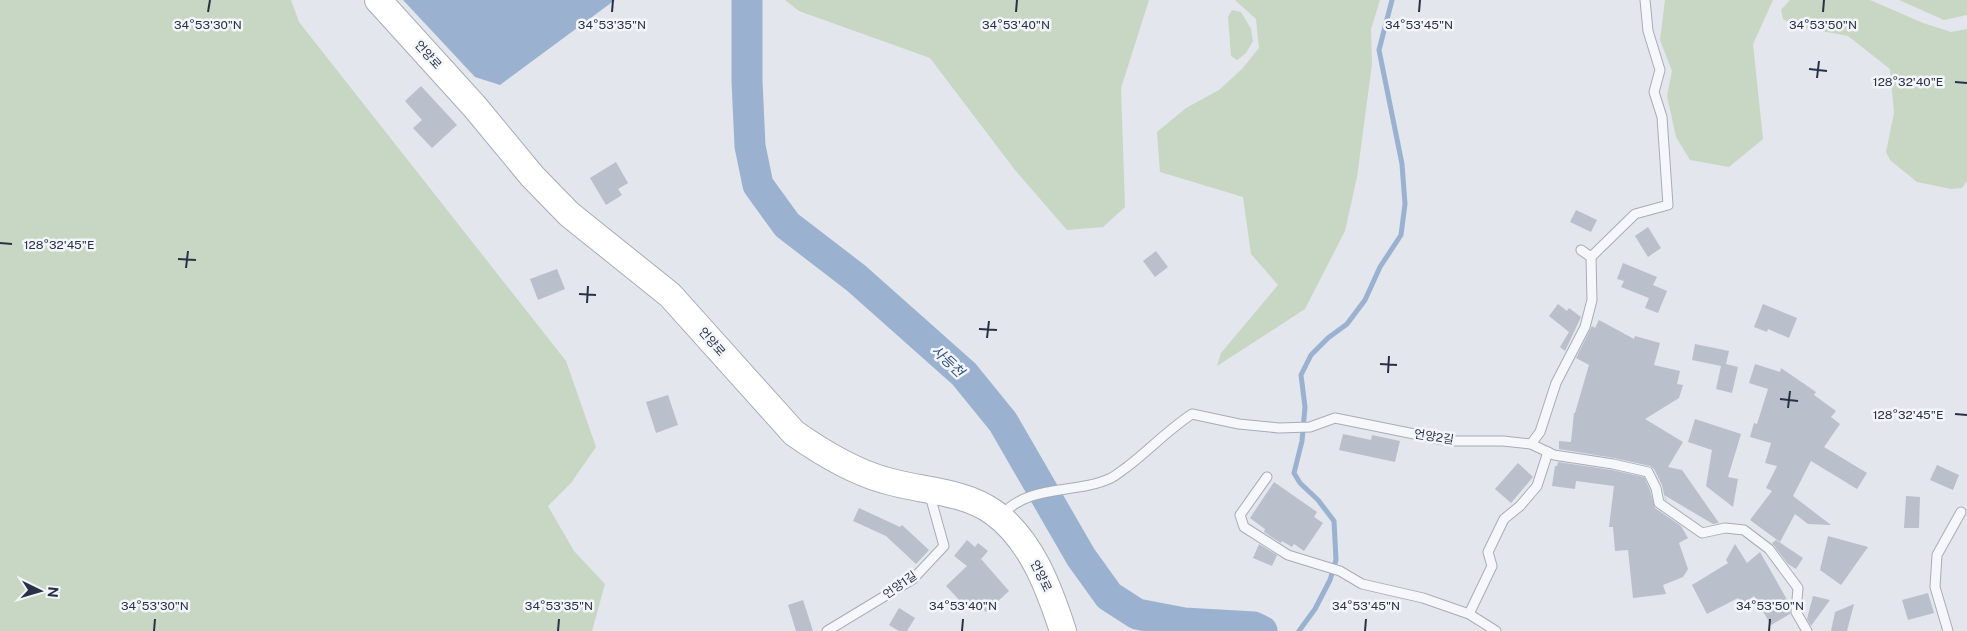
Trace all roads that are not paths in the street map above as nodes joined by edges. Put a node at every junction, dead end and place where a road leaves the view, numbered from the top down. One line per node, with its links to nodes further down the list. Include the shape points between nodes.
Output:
1 (378, 0): 8 (street, 언양로, via 475,107 532,176 569,214 670,295 794,433 848,466 884,480)
2 (1645, 0): 4 (lane, via 1648,31 1660,70 1654,92 1662,117 1668,205 1636,214)
3 (1581, 250): 4 (lane)
4 (1591, 257): 5 (lane, via 1592,300 1585,328 1556,383 1540,432)
5 (1531, 444): 6 (lane, 언양2길); 10 (lane, 언양2길, via 1449,441 1335,418 1310,427 1298,427 1239,424 1192,414 1112,478 1026,497 1010,506)
6 (1548, 452): 11 (lane, via 1537,486 1504,519 1488,552 1492,566); 15 (lane, 언양2길, via 1648,472 1659,502 1702,533 1725,528 1744,530 1769,549 1798,588 1796,612)
7 (1267, 477): 11 (lane, via 1240,515 1244,527 1288,555 1340,571 1362,584 1423,598)
8 (929, 489): 10 (street, 언양로, via 966,499); 12 (lane, 언양1길, via 944,546 913,579)
9 (1961, 512): 16 (lane, via 1937,555 1935,587)
10 (1000, 518): 13 (street, 언양로, via 1016,533 1035,561)
11 (1469, 614): 14 (lane)
12 (827, 631)
13 (1063, 631)
14 (1496, 631)
15 (1807, 631)
16 (1948, 631)

